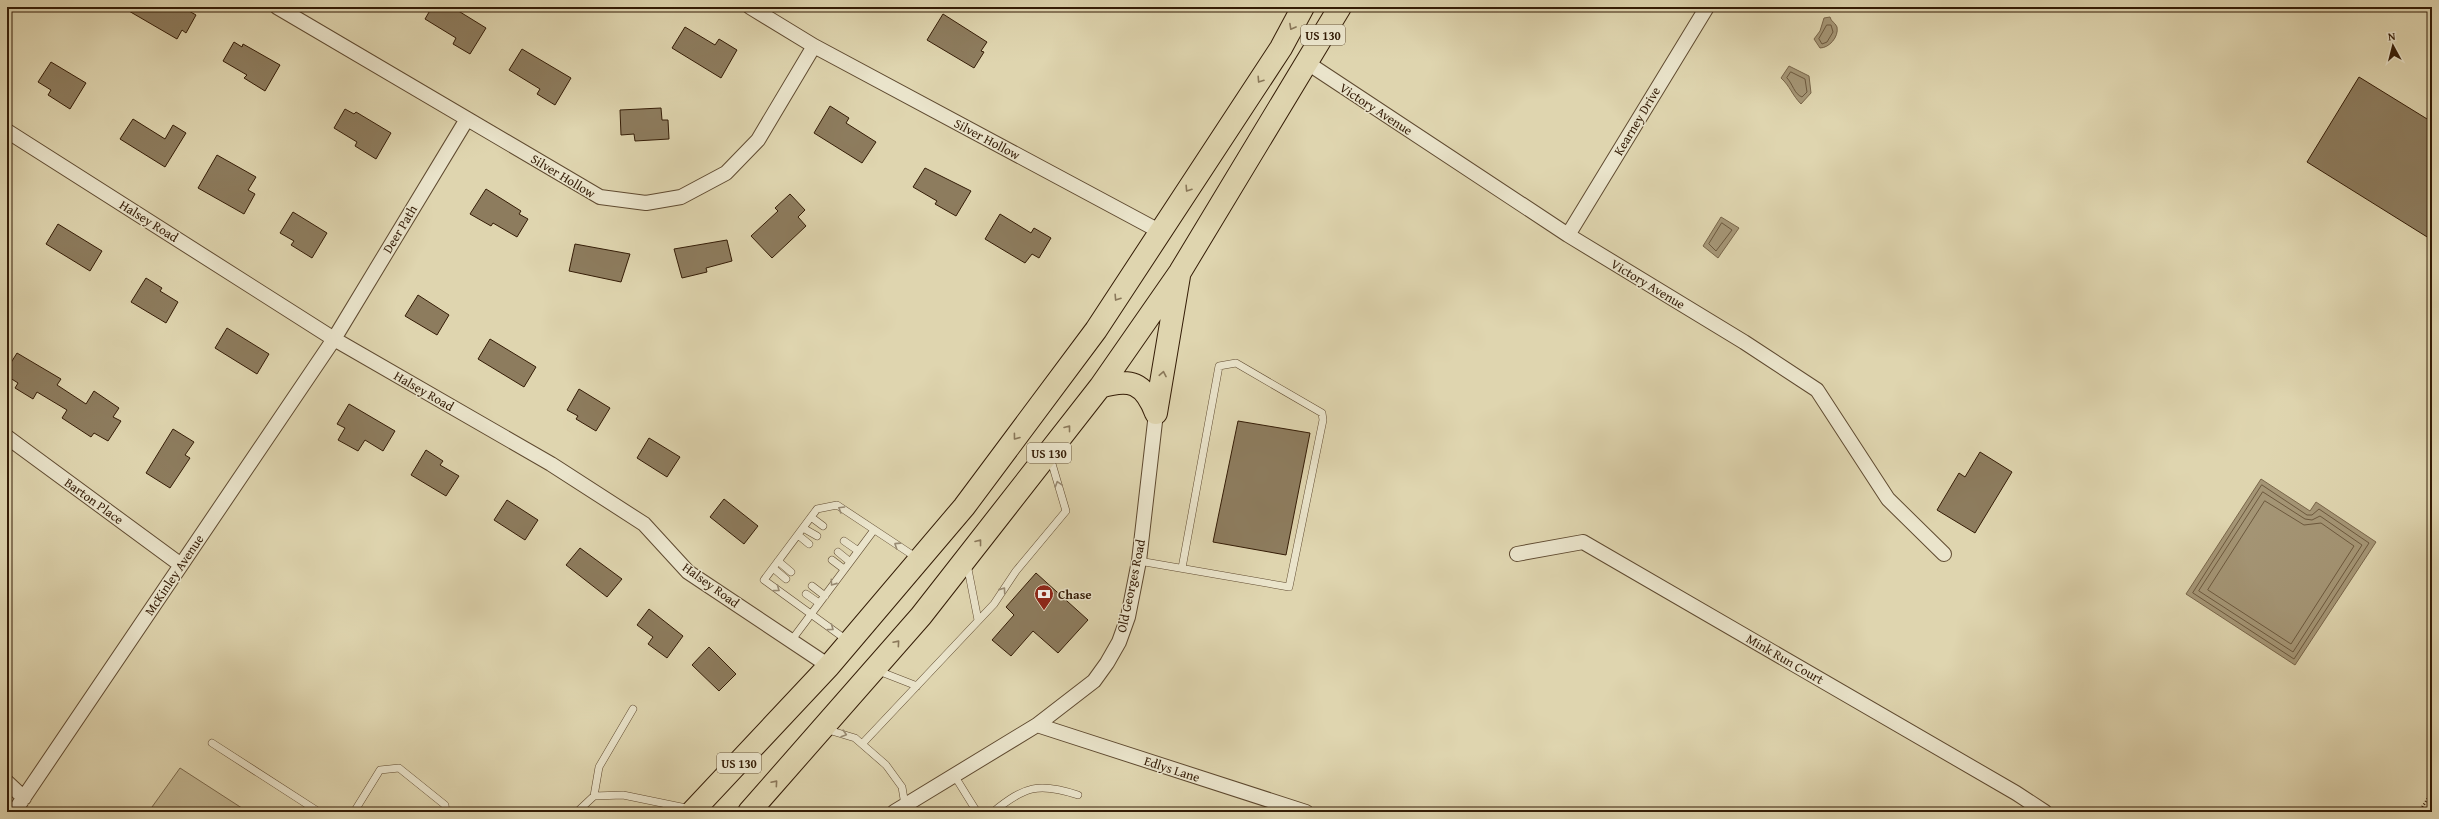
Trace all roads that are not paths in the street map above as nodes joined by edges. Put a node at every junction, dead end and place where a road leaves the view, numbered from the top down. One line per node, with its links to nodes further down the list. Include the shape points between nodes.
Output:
1 (277, 7): 9 (street, Silver Hollow)
2 (750, 7): 6 (street, Silver Hollow)
3 (1304, 7): 7 (highway, US 130, one-way to 7)
4 (1340, 7): 8 (highway, US 130)
5 (1707, 7): 12 (street, Kearney Drive)
6 (814, 46): 9 (street, Silver Hollow, via 758,140 726,173 681,197 646,203 600,198); 11 (street, Silver Hollow)
7 (1281, 48): 8 (highway); 11 (highway, US 130, one-way to 11)
8 (1306, 62): 12 (street, Victory Avenue); 13 (highway, US 130)
9 (466, 119): 14 (street, Deer Path)
10 (7, 130): 14 (street, Halsey Road)
11 (1161, 232): 31 (highway, US 130, one-way to 31, via 1096,330 964,507)
12 (1568, 235): 30 (street, Victory Avenue, via 1744,342 1817,390 1888,499)
13 (1180, 272): 15 (highway, US 130); 16 (highway, one-way to 13)
14 (334, 339): 37 (street, McKinley Avenue); 49 (street, Halsey Road, via 551,464 644,524 688,572)
15 (1100, 387): 16 (highway, via 1119,382 1134,383 1147,395); 18 (highway, US 130, one-way to 15)
16 (1156, 413): 36 (street, Old Georges Road)
17 (7, 437): 37 (street, Barton Place)
18 (1048, 453): 32 (highway, US 130, one-way to 18); 48 (lane, one-way to 18, via 1066,511)
19 (812, 517): 20 (lane); 21 (lane); 22 (lane, one-way to 19, via 837,505 817,510)
20 (823, 526)
21 (803, 528): 23 (lane); 24 (lane)
22 (874, 530): 27 (lane); 31 (lane, one-way to 22)
23 (798, 535): 26 (lane); 34 (lane)
24 (817, 536)
25 (844, 541): 27 (lane)
26 (809, 544)
27 (857, 550): 35 (lane)
28 (838, 552): 35 (lane)
29 (1517, 554): 75 (street, Mink Run Court, via 1583,542)
30 (1944, 554)
31 (919, 559): 50 (highway, US 130)
32 (966, 559): 48 (lane); 52 (highway, US 130, one-way to 32)
33 (832, 560): 40 (lane)
34 (778, 561): 38 (lane); 41 (lane)
35 (850, 561): 40 (lane)
36 (1139, 561): 39 (lane); 55 (street, Old Georges Road, via 1128,616 1119,642 1107,663 1094,681)
37 (181, 565): 63 (street, McKinley Avenue)
38 (773, 568): 42 (lane); 47 (lane, one-way to 47, via 764,580)
39 (1182, 568): 39 (lane, via 1289,587 1323,420 1322,413 1236,363 1219,366)
40 (844, 569): 45 (lane, one-way to 45)
41 (791, 572)
42 (786, 579)
43 (812, 586): 45 (lane)
44 (806, 594): 46 (lane)
45 (825, 596): 46 (lane)
46 (819, 604): 47 (lane)
47 (812, 614): 49 (lane); 50 (lane, one-way to 50)
48 (978, 620): 53 (lane)
49 (791, 641): 51 (street, Halsey Road)
50 (850, 642): 51 (highway, US 130)
51 (829, 666): 65 (highway, US 130)
52 (874, 670): 53 (lane); 56 (highway, US 130)
53 (917, 686): 58 (lane)
54 (633, 709): 62 (lane, via 599,767)
55 (1038, 725): 59 (street, Old Georges Road); 74 (street, Edlys Lane)
56 (823, 728): 58 (lane, one-way to 58, via 856,738); 71 (highway, US 130, one-way to 56)
57 (212, 743): 67 (lane)
58 (862, 744): 64 (lane, via 886,765 902,787)
59 (954, 775): 64 (street, Old Georges Road); 72 (lane)
60 (7, 782): 63 (street)
61 (1078, 795): 73 (lane, via 1053,787 1037,787 1009,799)
62 (594, 796): 65 (lane, via 623,795); 70 (lane)
63 (24, 798): 66 (street, McKinley Avenue)
64 (900, 808)
65 (700, 809)
66 (14, 812)
67 (319, 812)
68 (354, 812): 69 (lane, via 380,770 399,768 444,805)
69 (446, 812)
70 (577, 812)
71 (749, 812)
72 (977, 812)
73 (993, 812)
74 (1306, 812)
75 (2045, 812)

